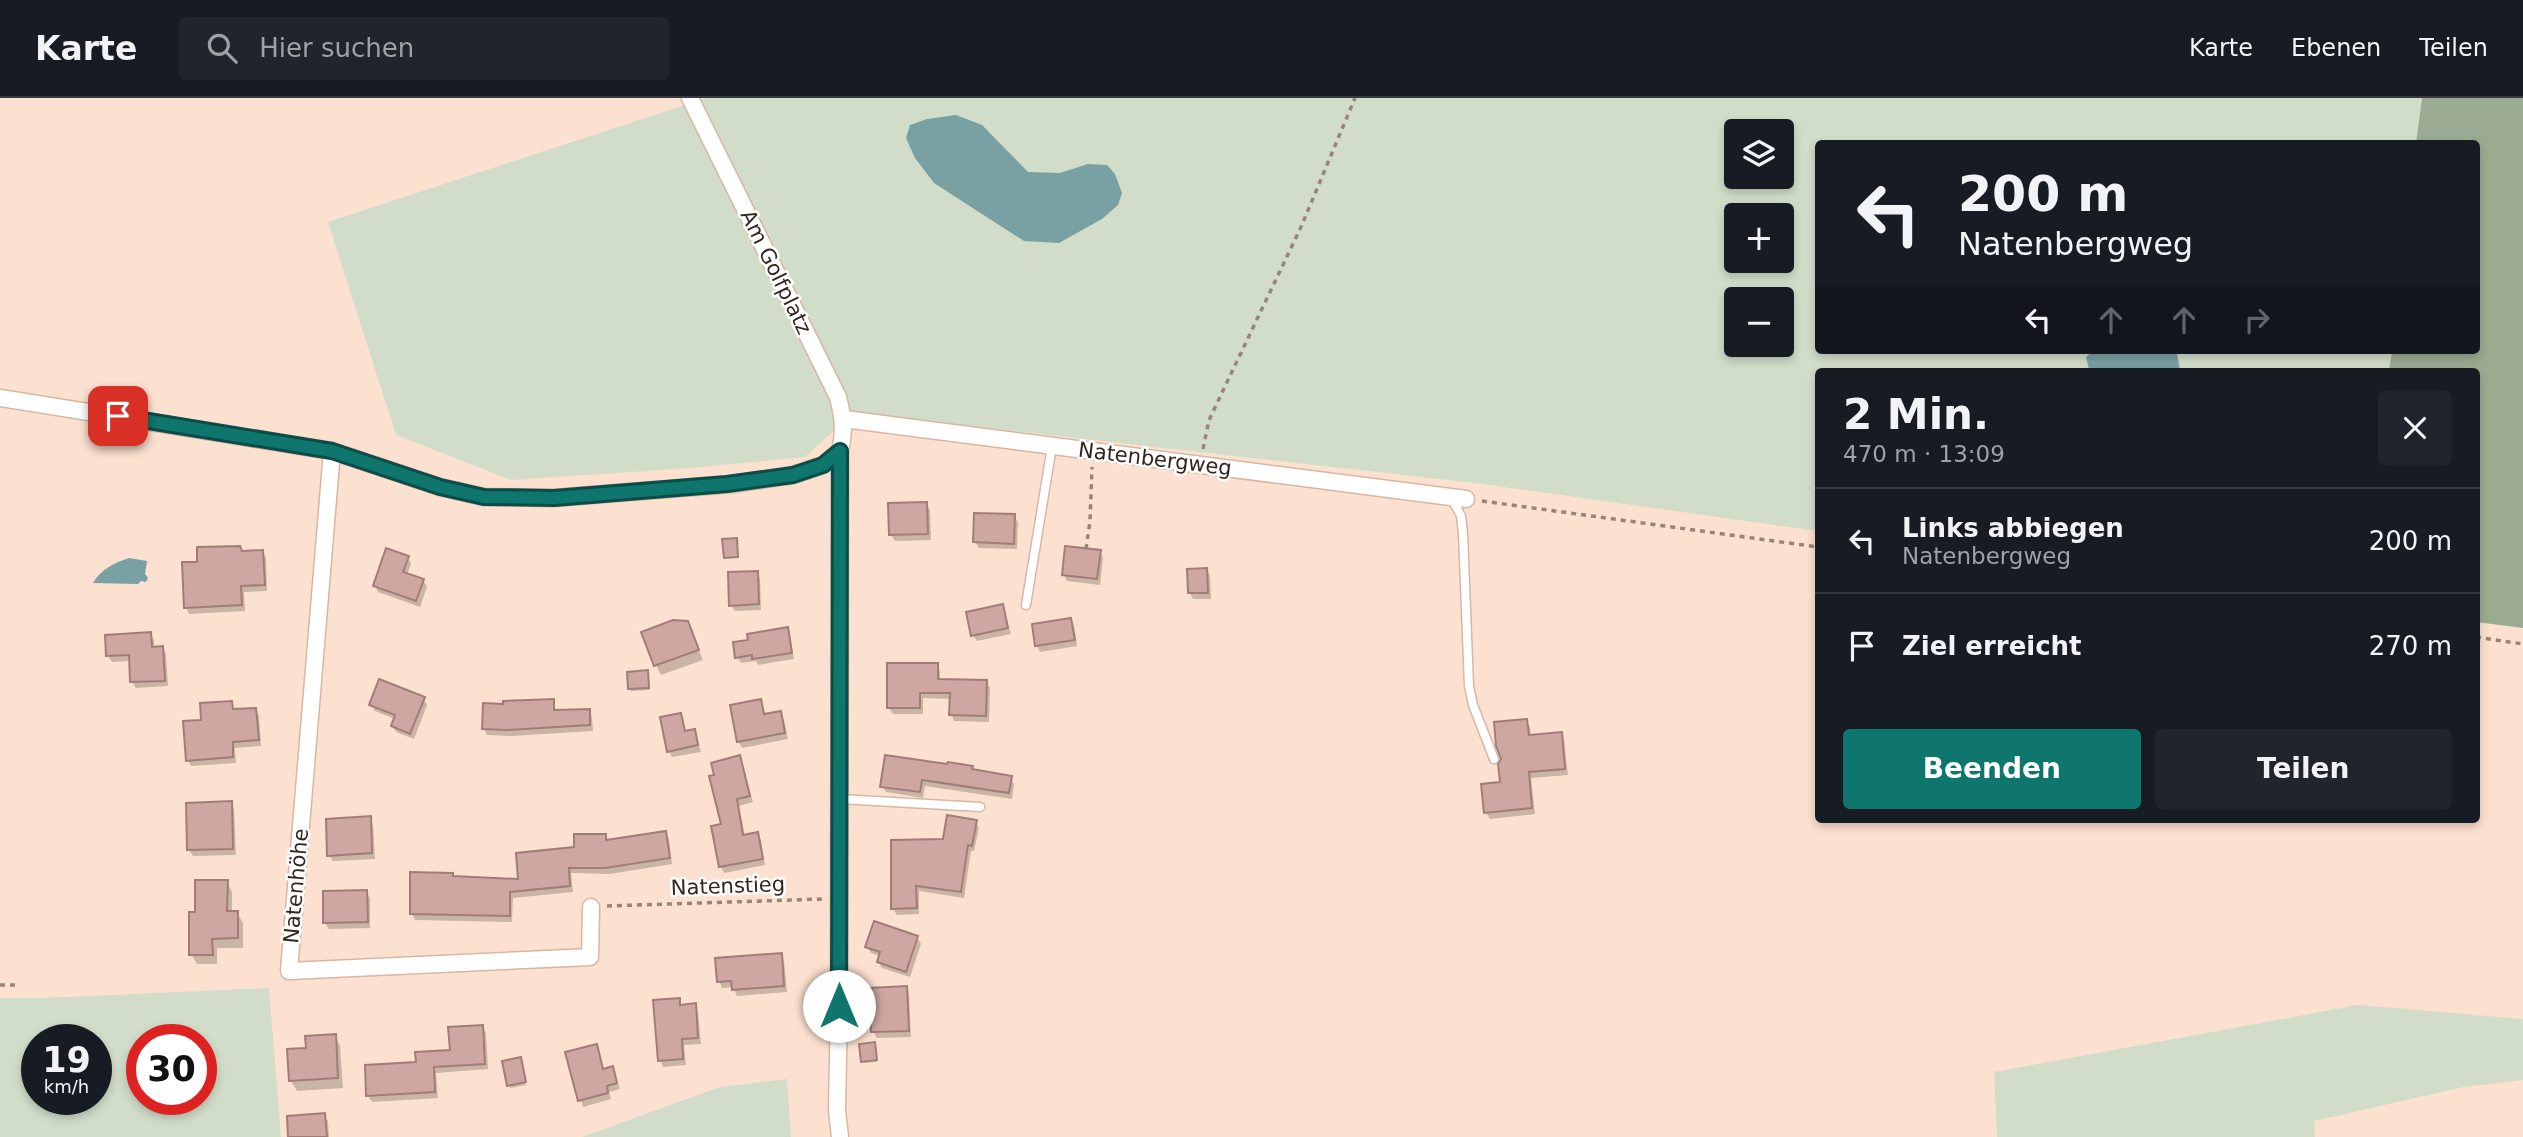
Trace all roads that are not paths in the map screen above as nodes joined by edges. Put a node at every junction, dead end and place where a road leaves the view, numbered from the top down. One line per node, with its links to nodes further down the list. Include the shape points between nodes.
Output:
1 (690, 98): 3 (street, Am Golfplatz, via 838,397)
2 (0, 398): 5 (street)
3 (844, 419): 4 (street, Natenbergweg); 6 (street, Am Golfplatz)
4 (1052, 446): 7 (street, Natenbergweg); 8 (lane)
5 (332, 451): 6 (street, via 484,497 554,498 793,475 823,465); 12 (street, Natenhöhe, via 289,971 590,957)
6 (840, 451): 10 (street, Am Golfplatz)
7 (1459, 498): 9 (lane, via 1472,705)
8 (1026, 605)
9 (1494, 759)
10 (840, 799): 11 (lane); 13 (street, Am Golfplatz)
11 (980, 807)
12 (590, 907)
13 (840, 1137)

